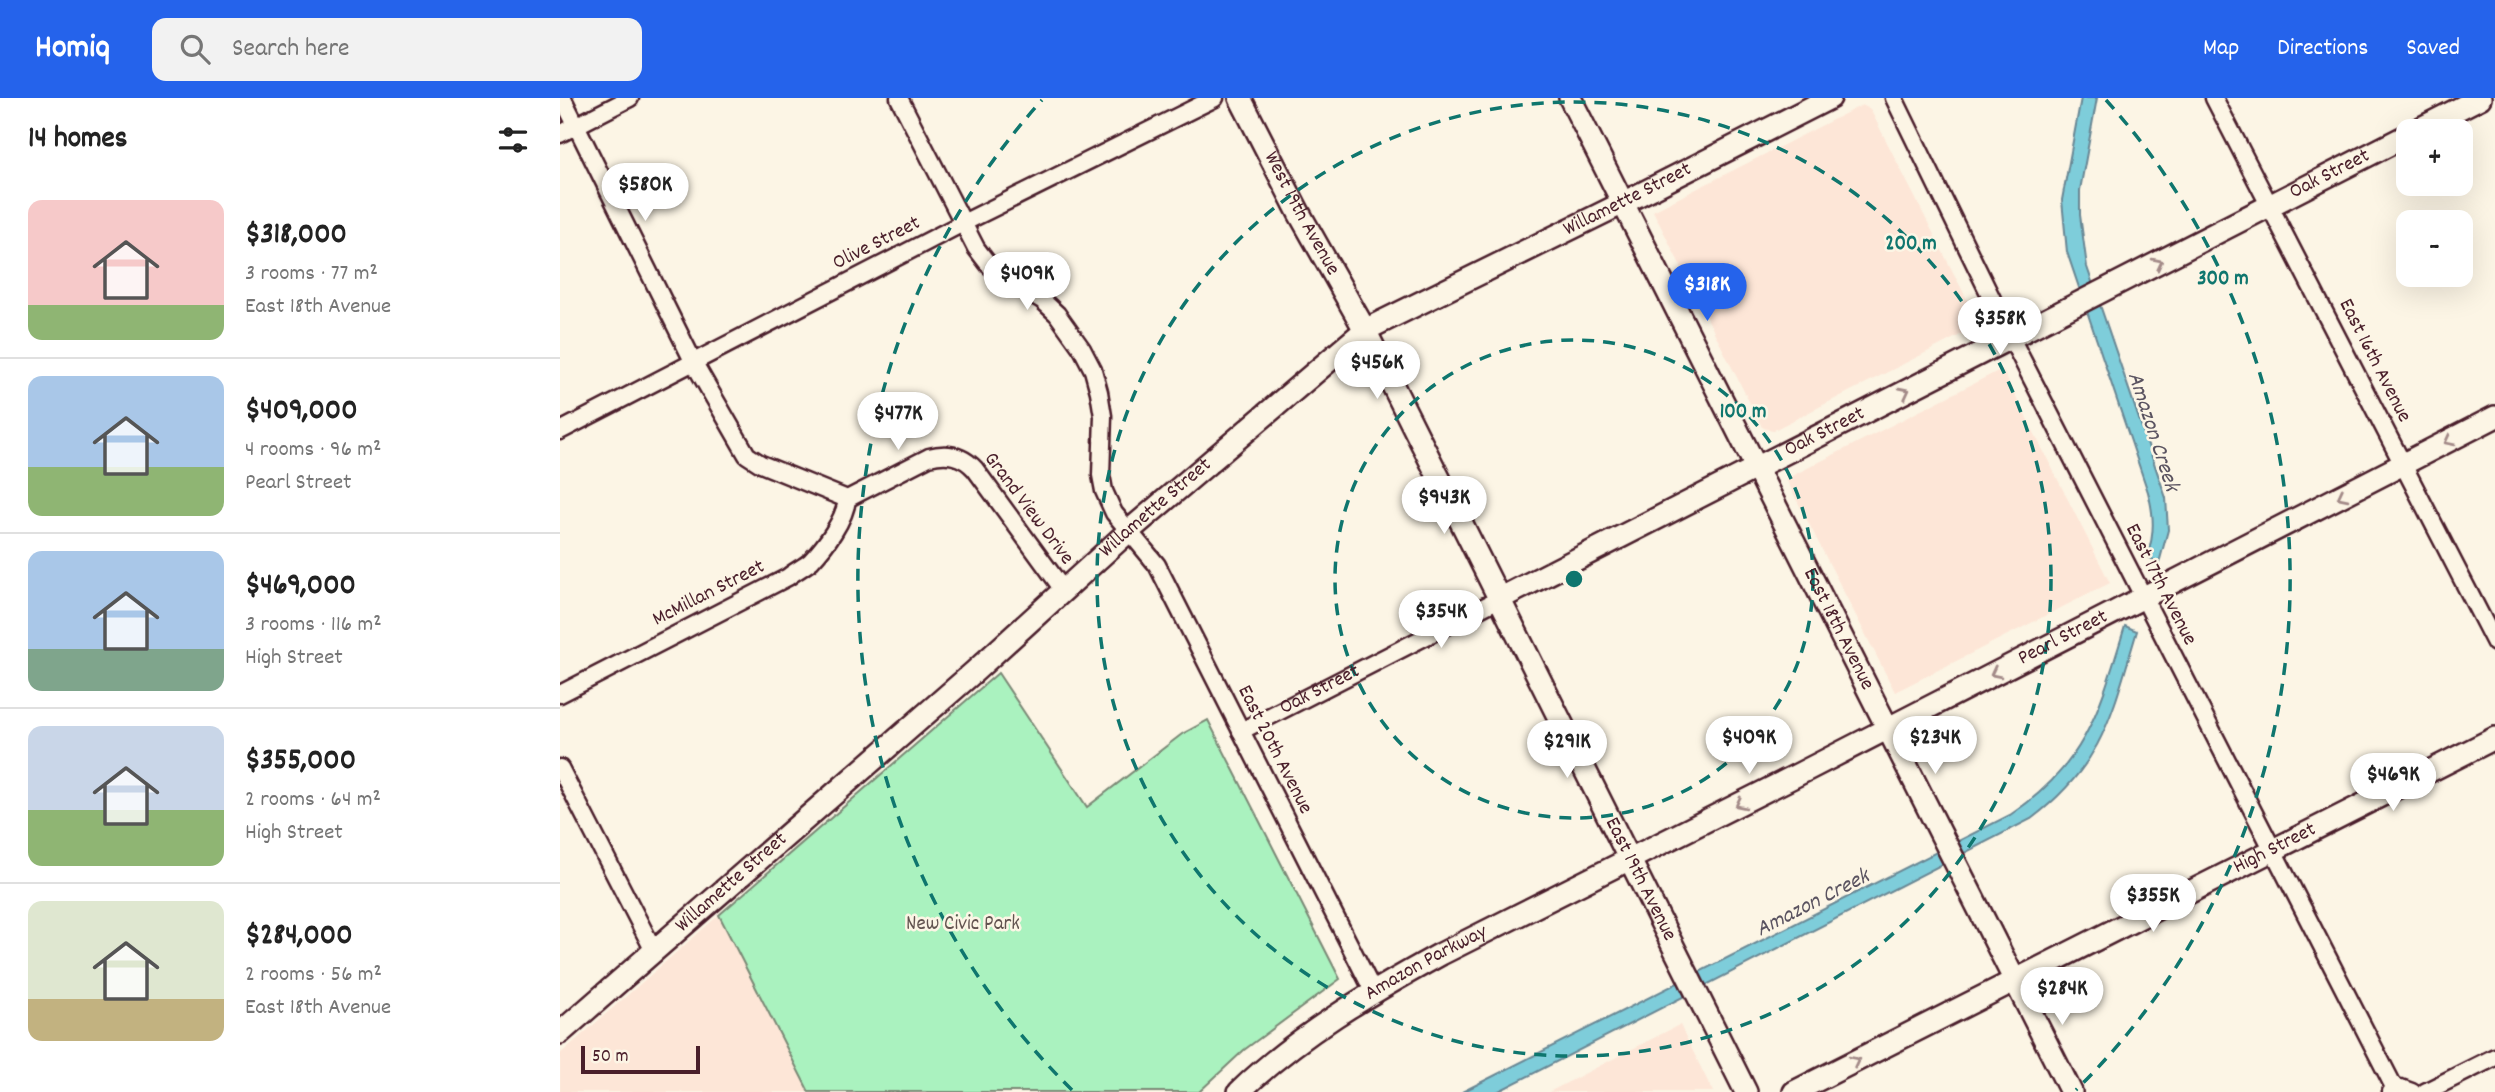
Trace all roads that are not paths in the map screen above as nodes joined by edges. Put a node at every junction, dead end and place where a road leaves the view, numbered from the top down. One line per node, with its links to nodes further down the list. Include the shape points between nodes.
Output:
1 (630, 98): 12 (street)
2 (899, 98): 17 (street, East 20th Avenue)
3 (1215, 98): 17 (street, Olive Street)
4 (1240, 98): 18 (main road, West 19th Avenue)
5 (1570, 98): 15 (main road, East 18th Avenue)
6 (1830, 98): 15 (main road, Willamette Street)
7 (1894, 98): 19 (street, East 17th Avenue)
8 (2214, 98): 16 (street, East 16th Avenue)
9 (2480, 98): 11 (main road)
10 (563, 99): 12 (street)
11 (2439, 119)
12 (576, 125): 13 (street); 20 (street)
13 (560, 134)
14 (2396, 141): 16 (main road, Oak Street)
15 (1623, 203): 18 (main road, Willamette Street); 24 (main road, East 18th Avenue)
16 (2269, 206): 19 (main road, Oak Street, one-way to 16); 23 (street, East 16th Avenue)
17 (963, 223): 20 (street, Olive Street); 26 (street, East 20th Avenue, via 989,265 1042,300 1082,349 1093,370 1103,416 1104,491 1114,513)
18 (1365, 330): 26 (main road, Willamette Street); 29 (main road, East 19th Avenue)
19 (2011, 338): 24 (main road, Oak Street, one-way to 19); 28 (street, East 17th Avenue)
20 (694, 363): 22 (street, Olive Street); 25 (street, via 747,454)
21 (2495, 417): 23 (main road, Pearl Street, one-way to 23)
22 (560, 431)
23 (2403, 465): 28 (main road, Pearl Street, one-way to 28); 30 (street, East 16th Avenue)
24 (1757, 468): 29 (main road, Oak Street); 32 (main road, East 18th Avenue)
25 (847, 499): 27 (street, Grand View Drive, via 929,457 961,457 975,469); 31 (street, McMillan Street, via 831,534 799,569)
26 (1130, 530): 27 (main road, Willamette Street); 33 (street, East 20th Avenue, via 1157,565)
27 (1064, 591): 38 (main road, Willamette Street)
28 (2143, 598): 32 (main road, Pearl Street, one-way to 32); 36 (street, East 17th Avenue)
29 (1499, 599): 33 (street, Oak Street); 37 (main road, East 19th Avenue)
30 (2495, 643)
31 (560, 694)
32 (1888, 729): 37 (main road, Pearl Street, one-way to 37); 39 (main road, East 18th Avenue)
33 (1241, 731): 40 (street, East 20th Avenue)
34 (2495, 738): 36 (main road, High Street)
35 (560, 768): 38 (street)
36 (2272, 851): 39 (main road, High Street); 43 (street, East 17th Avenue)
37 (1630, 860): 40 (main road, Amazon Parkway, via 1441,954); 45 (main road, East 19th Avenue)
38 (654, 951): 41 (main road, Willamette Street)
39 (2015, 980): 46 (main road, High Street, one-way to 39); 47 (main road, East 18th Avenue)
40 (1374, 993): 44 (main road, Amazon Parkway, via 1326,1023)
41 (560, 1033)
42 (2495, 1057): 49 (street)
43 (2393, 1091): 48 (street, via 2407,1088)
44 (1239, 1092)
45 (1746, 1092)
46 (1794, 1092)
47 (2071, 1092)
48 (2413, 1092)
49 (2424, 1092)

